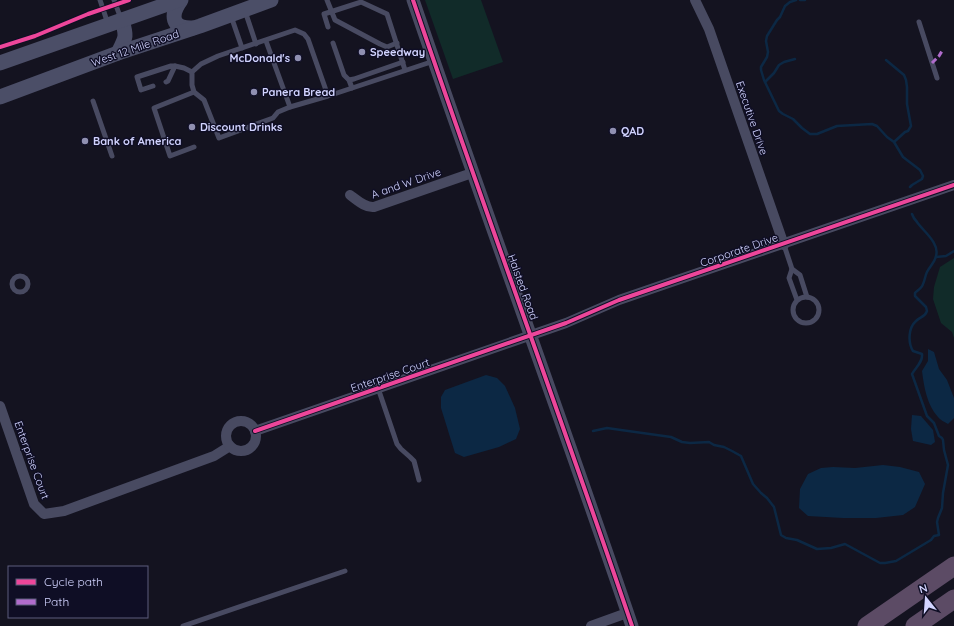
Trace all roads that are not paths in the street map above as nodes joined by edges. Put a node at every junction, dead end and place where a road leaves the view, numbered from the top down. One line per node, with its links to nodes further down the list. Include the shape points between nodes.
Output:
1 (100, 0): 11 (lane)
2 (114, 0): 11 (lane)
3 (180, 0): 11 (main road); 13 (main road, via 174,15 176,23 180,27)
4 (271, 0): 9 (main road, West 12 Mile Road)
5 (327, 0): 8 (lane)
6 (413, 0): 20 (street, Halsted Road)
7 (695, 0): 41 (street, Executive Drive, via 709,29)
8 (331, 11): 12 (lane, via 324,14); 15 (lane, via 335,20 380,44 387,47); 15 (lane, via 361,2 387,14)
9 (238, 12): 13 (main road, West 12 Mile Road); 16 (lane); 18 (lane)
10 (919, 22): 26 (lane)
11 (115, 23): 19 (main road, via 125,33 125,41); 22 (main road)
12 (328, 27)
13 (193, 28): 19 (main road, West 12 Mile Road)
14 (266, 41): 16 (lane); 32 (lane, via 295,30 304,34); 35 (lane)
15 (396, 43): 21 (lane)
16 (256, 44): 18 (lane)
17 (333, 44): 27 (lane, via 344,75)
18 (242, 48): 25 (lane, via 201,64)
19 (118, 53): 33 (main road, West 12 Mile Road)
20 (434, 61): 24 (lane); 38 (street, Halsted Road)
21 (403, 62): 24 (lane); 27 (lane)
22 (0, 64)
23 (175, 66): 25 (lane); 28 (lane); 29 (lane, via 136,77 141,90)
24 (405, 70): 30 (lane)
25 (192, 72): 31 (lane)
26 (937, 78)
27 (349, 80): 30 (lane)
28 (166, 82)
29 (153, 86)
30 (352, 88): 32 (lane)
31 (194, 92): 35 (lane, via 204,100 219,138 273,118 278,112); 36 (lane, via 154,108 170,156)
32 (328, 96): 35 (lane)
33 (0, 97)
34 (93, 101): 37 (lane)
35 (290, 107)
36 (194, 147)
37 (112, 156)
38 (472, 173): 40 (street, A and W Drive, via 374,207 366,206); 45 (street, Halsted Road)
39 (954, 185): 41 (street, Corporate Drive)
40 (350, 195)
41 (784, 245): 42 (lane); 45 (street, Corporate Drive, via 619,300 566,323)
42 (792, 269): 43 (lane, via 800,275); 44 (lane, via 789,278)
43 (807, 297): 44 (lane); 44 (lane, via 816,302 820,312 815,321 810,323 800,322 793,314 792,309)
44 (797, 300)
45 (530, 335): 46 (street, Enterprise Court); 54 (street, Halsted Road)
46 (378, 388): 48 (street, Enterprise Court); 50 (lane, via 397,444 414,461)
47 (0, 406): 49 (street, Enterprise Court, via 34,504 44,514 72,509 214,456)
48 (255, 431): 49 (street, via 254,442 246,450 235,450); 49 (street, via 247,422 235,422 227,430 226,436)
49 (230, 446)
50 (419, 480)
51 (954, 566): 58 (highway)
52 (345, 571): 55 (lane)
53 (954, 599): 59 (highway)
54 (627, 613): 56 (street); 57 (street, Halsted Road)
55 (183, 626)
56 (591, 626)
57 (632, 626)
58 (867, 626)
59 (915, 626)

